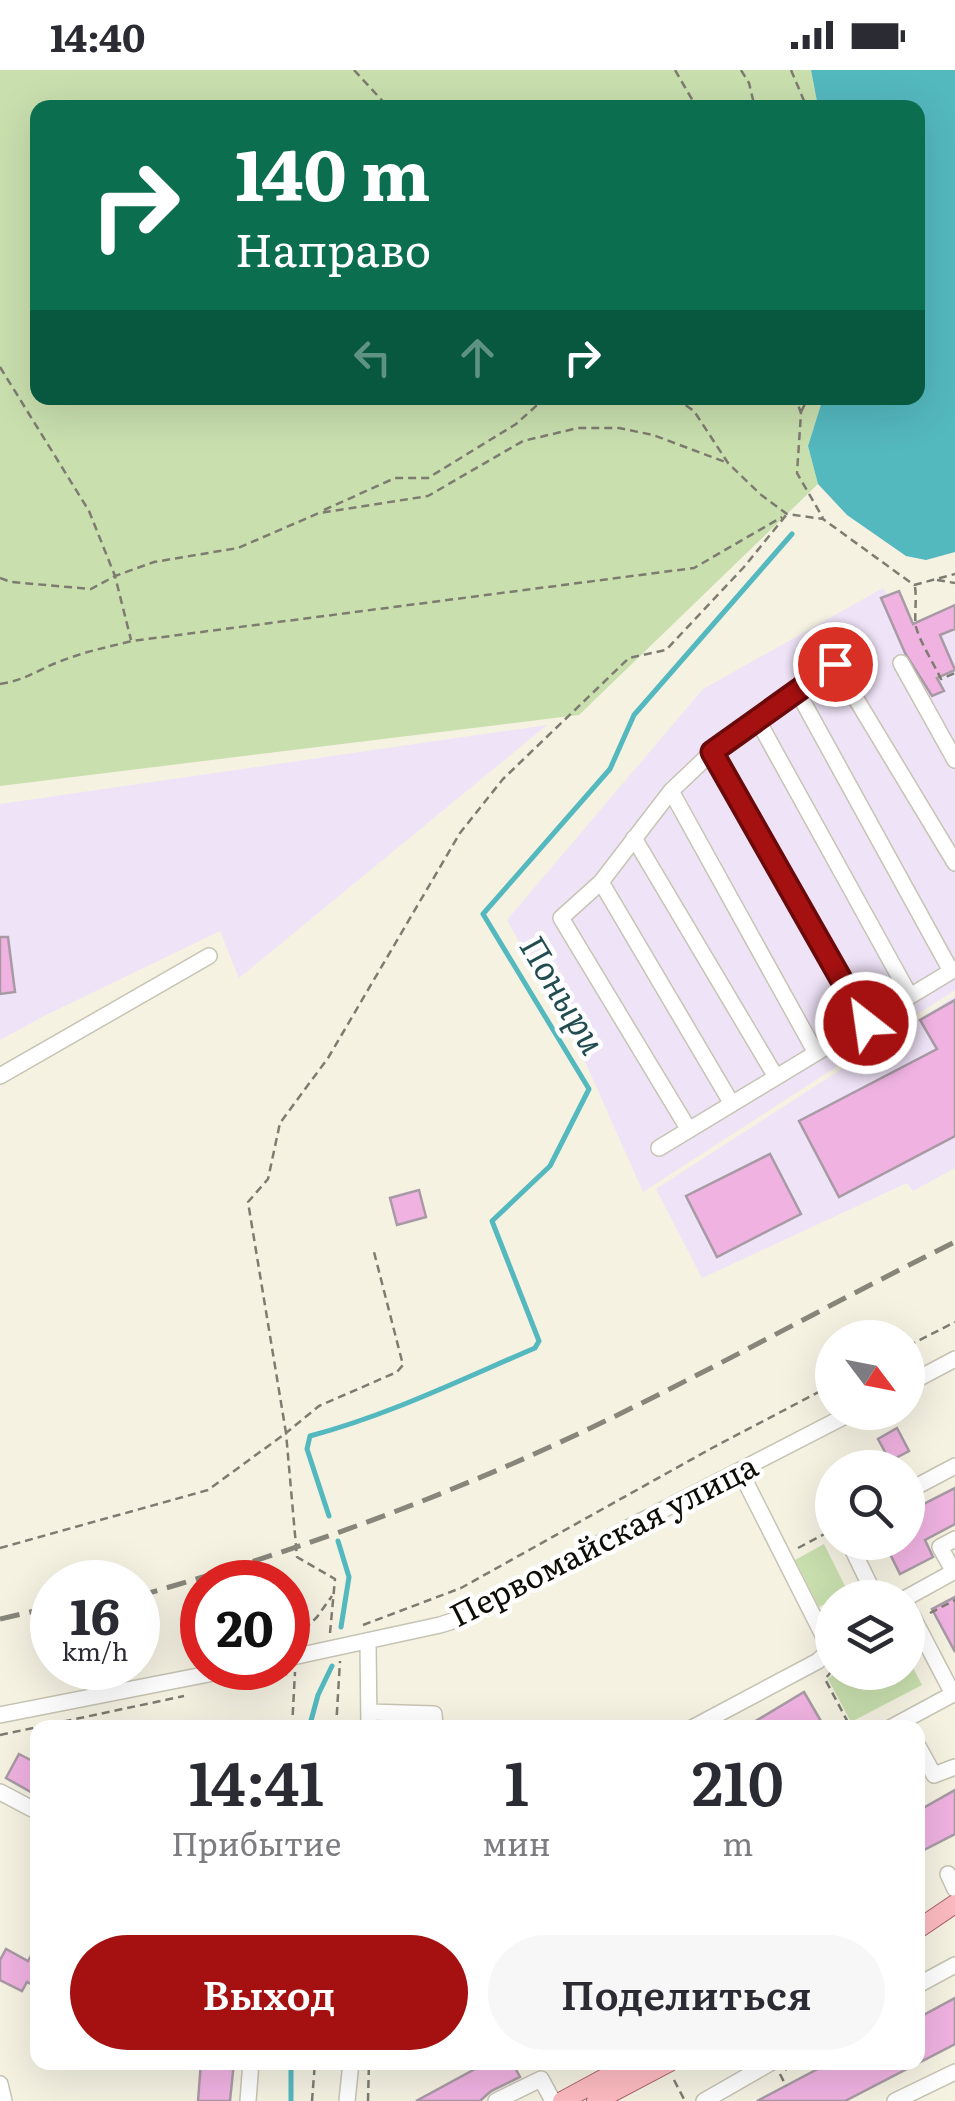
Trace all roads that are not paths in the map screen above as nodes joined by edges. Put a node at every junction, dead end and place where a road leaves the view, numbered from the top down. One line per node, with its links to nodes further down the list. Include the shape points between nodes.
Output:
1 (901, 663): 5 (street)
2 (796, 689): 3 (street); 8 (street, via 835,664); 11 (street)
3 (757, 719): 4 (street); 12 (street)
4 (712, 752): 6 (street); 13 (street)
5 (955, 760)
6 (671, 791): 7 (street); 14 (street)
7 (634, 838): 9 (street); 16 (street)
8 (955, 864)
9 (600, 882): 17 (street); 18 (street, via 562,918)
10 (209, 956): 15 (street)
11 (953, 970): 12 (street)
12 (910, 996): 13 (street)
13 (866, 1023): 14 (street)
14 (816, 1053): 16 (street)
15 (0, 1076)
16 (776, 1077): 17 (street)
17 (732, 1104): 18 (street)
18 (688, 1130): 19 (street)
19 (658, 1148)
20 (955, 1360): 21 (street)
21 (925, 1375)
22 (819, 1430): 24 (street, Первомайская улица)
23 (955, 1466): 25 (street)
24 (740, 1471): 29 (street); 31 (street, Первомайская улица, via 468,1616)
25 (925, 1482)
26 (955, 1539): 27 (street, via 940,1547)
27 (954, 1572): 28 (street)
28 (925, 1588)
29 (815, 1612)
30 (925, 1641): 35 (street)
31 (368, 1642): 32 (street, Первомайская улица); 37 (street)
32 (310, 1654)
33 (815, 1663): 39 (street)
34 (180, 1686): 36 (street)
35 (954, 1696): 40 (street)
36 (0, 1716)
37 (369, 1720): 38 (street, via 434,1714)
38 (434, 1720)
39 (707, 1720)
40 (909, 1720)
41 (925, 1759): 42 (street, via 934,1775)
42 (955, 1767)
43 (0, 1792): 44 (street)
44 (30, 1808)
45 (955, 1903): 46 (main road); 47 (main road)
46 (925, 1914)
47 (925, 1924)
48 (955, 1965): 49 (street)
49 (925, 1981)
50 (250, 2070): 59 (street)
51 (350, 2070): 60 (street)
52 (619, 2070): 63 (main road)
53 (666, 2070): 57 (main road)
54 (772, 2070): 64 (street)
55 (955, 2072): 65 (street)
56 (0, 2084): 58 (street)
57 (610, 2098)
58 (4, 2101)
59 (248, 2101)
60 (348, 2101)
61 (496, 2101): 62 (street, via 541,2078)
62 (553, 2101)
63 (562, 2101)
64 (704, 2101)
65 (896, 2101)

